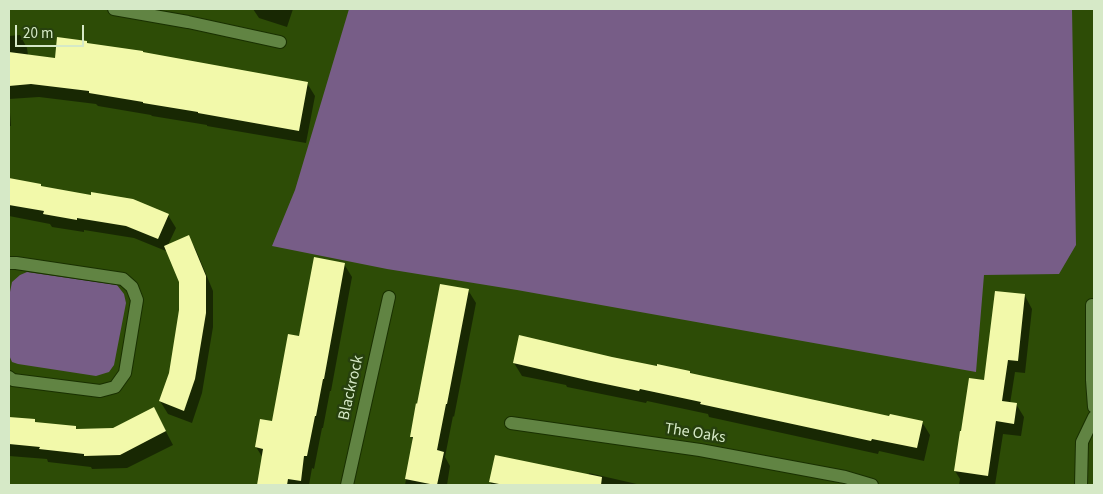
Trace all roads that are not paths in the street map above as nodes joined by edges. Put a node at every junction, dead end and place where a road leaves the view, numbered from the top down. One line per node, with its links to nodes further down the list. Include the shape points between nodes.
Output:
1 (114, 9): 3 (street)
2 (192, 9): 3 (street)
3 (188, 22): 4 (street)
4 (280, 42)
5 (9, 263): 8 (street, via 123,279 132,287 137,300 125,373 115,387 100,391)
6 (389, 298): 12 (street, Blackrock)
7 (1092, 305): 9 (street)
8 (9, 378)
9 (1094, 407)
10 (1094, 417): 14 (street, via 1082,442)
11 (511, 423): 13 (street, The Oaks, via 700,450)
12 (347, 485)
13 (872, 485)
14 (1081, 485)

